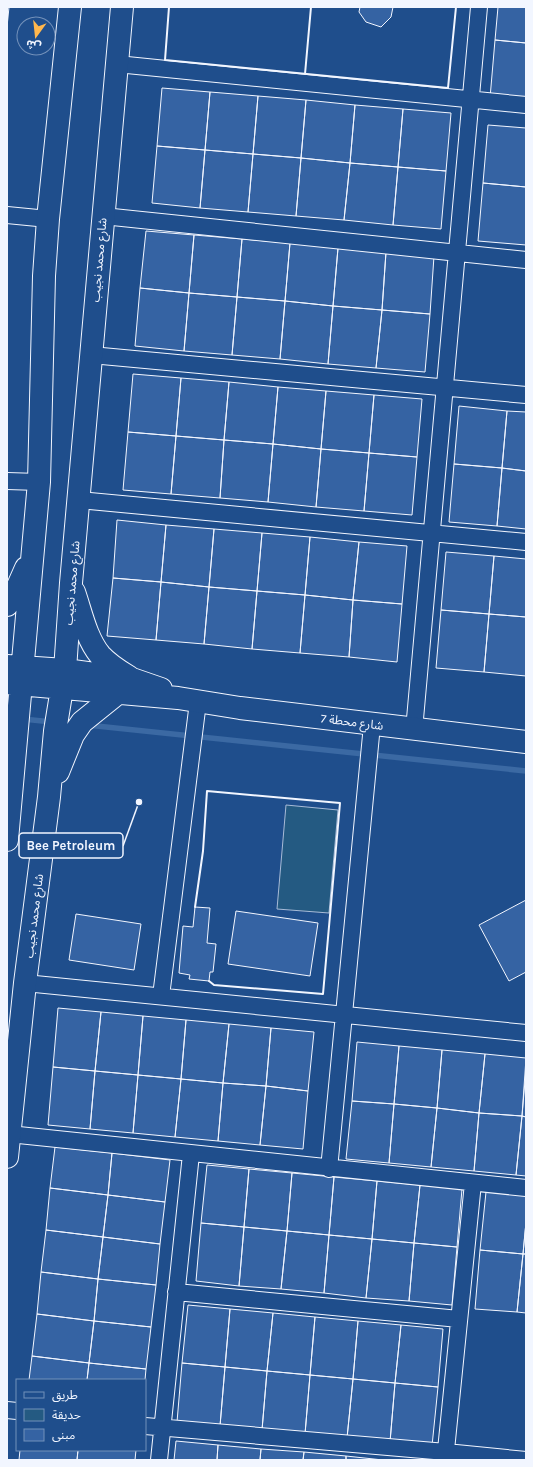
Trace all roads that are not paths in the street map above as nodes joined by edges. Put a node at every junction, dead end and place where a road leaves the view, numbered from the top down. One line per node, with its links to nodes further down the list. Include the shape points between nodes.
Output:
1 (70, 7): 9 (main road)
2 (122, 7): 4 (main road, شارع محمد نجيب)
3 (479, 7): 5 (street)
4 (117, 64): 5 (street); 8 (main road, شارع محمد نجيب)
5 (471, 99): 6 (street); 10 (street)
6 (526, 105)
7 (7, 215): 9 (street)
8 (103, 216): 10 (street); 12 (main road, شارع محمد نجيب)
9 (48, 219): 16 (main road, via 44,276)
10 (457, 254): 11 (street); 13 (street)
11 (526, 260)
12 (91, 355): 13 (street); 17 (main road, شارع محمد نجيب)
13 (445, 387): 14 (street); 18 (street)
14 (526, 395)
15 (7, 481): 16 (street)
16 (39, 482): 20 (main road)
17 (79, 500): 18 (street); 21 (main road, شارع محمد نجيب)
18 (432, 533): 19 (street); 28 (street)
19 (526, 542)
20 (32, 554): 22 (main road); 23 (main road)
21 (71, 583): 24 (main road, شارع محمد نجيب); 25 (main road, via 90,638 99,654)
22 (7, 605)
23 (15, 675): 24 (main road, شارع محطة 7); 31 (main road)
24 (64, 679): 25 (main road, شارع محطة 7); 32 (main road, شارع محمد نجيب, via 55,731)
25 (125, 686): 26 (main road, شارع محطة 7, via 160,688); 32 (main road, via 82,722 73,735)
26 (188, 700): 27 (main road, شارع محطة 7); 35 (street)
27 (372, 725): 28 (main road, شارع محطة 7); 36 (street)
28 (414, 730): 29 (main road, شارع محطة 7)
29 (526, 742)
30 (7, 768): 31 (main road)
31 (12, 791): 33 (main road)
32 (49, 797): 34 (main road, شارع محمد نجيب)
33 (7, 840)
34 (25, 982): 35 (street); 38 (main road, شارع محمد نجيب)
35 (161, 996): 36 (street)
36 (344, 1015): 37 (street); 41 (street)
37 (526, 1033)
38 (9, 1134): 39 (street); 40 (main road, شارع محمد نجيب)
39 (191, 1154): 41 (street); 44 (street)
40 (7, 1157)
41 (329, 1168): 42 (street)
42 (472, 1183): 43 (street); 45 (street)
43 (526, 1188)
44 (176, 1292): 45 (street); 47 (street)
45 (459, 1319): 48 (street)
46 (146, 1426): 47 (street)
47 (162, 1428): 48 (street); 49 (street)
48 (445, 1456): 50 (street)
49 (159, 1460)
50 (526, 1460)

